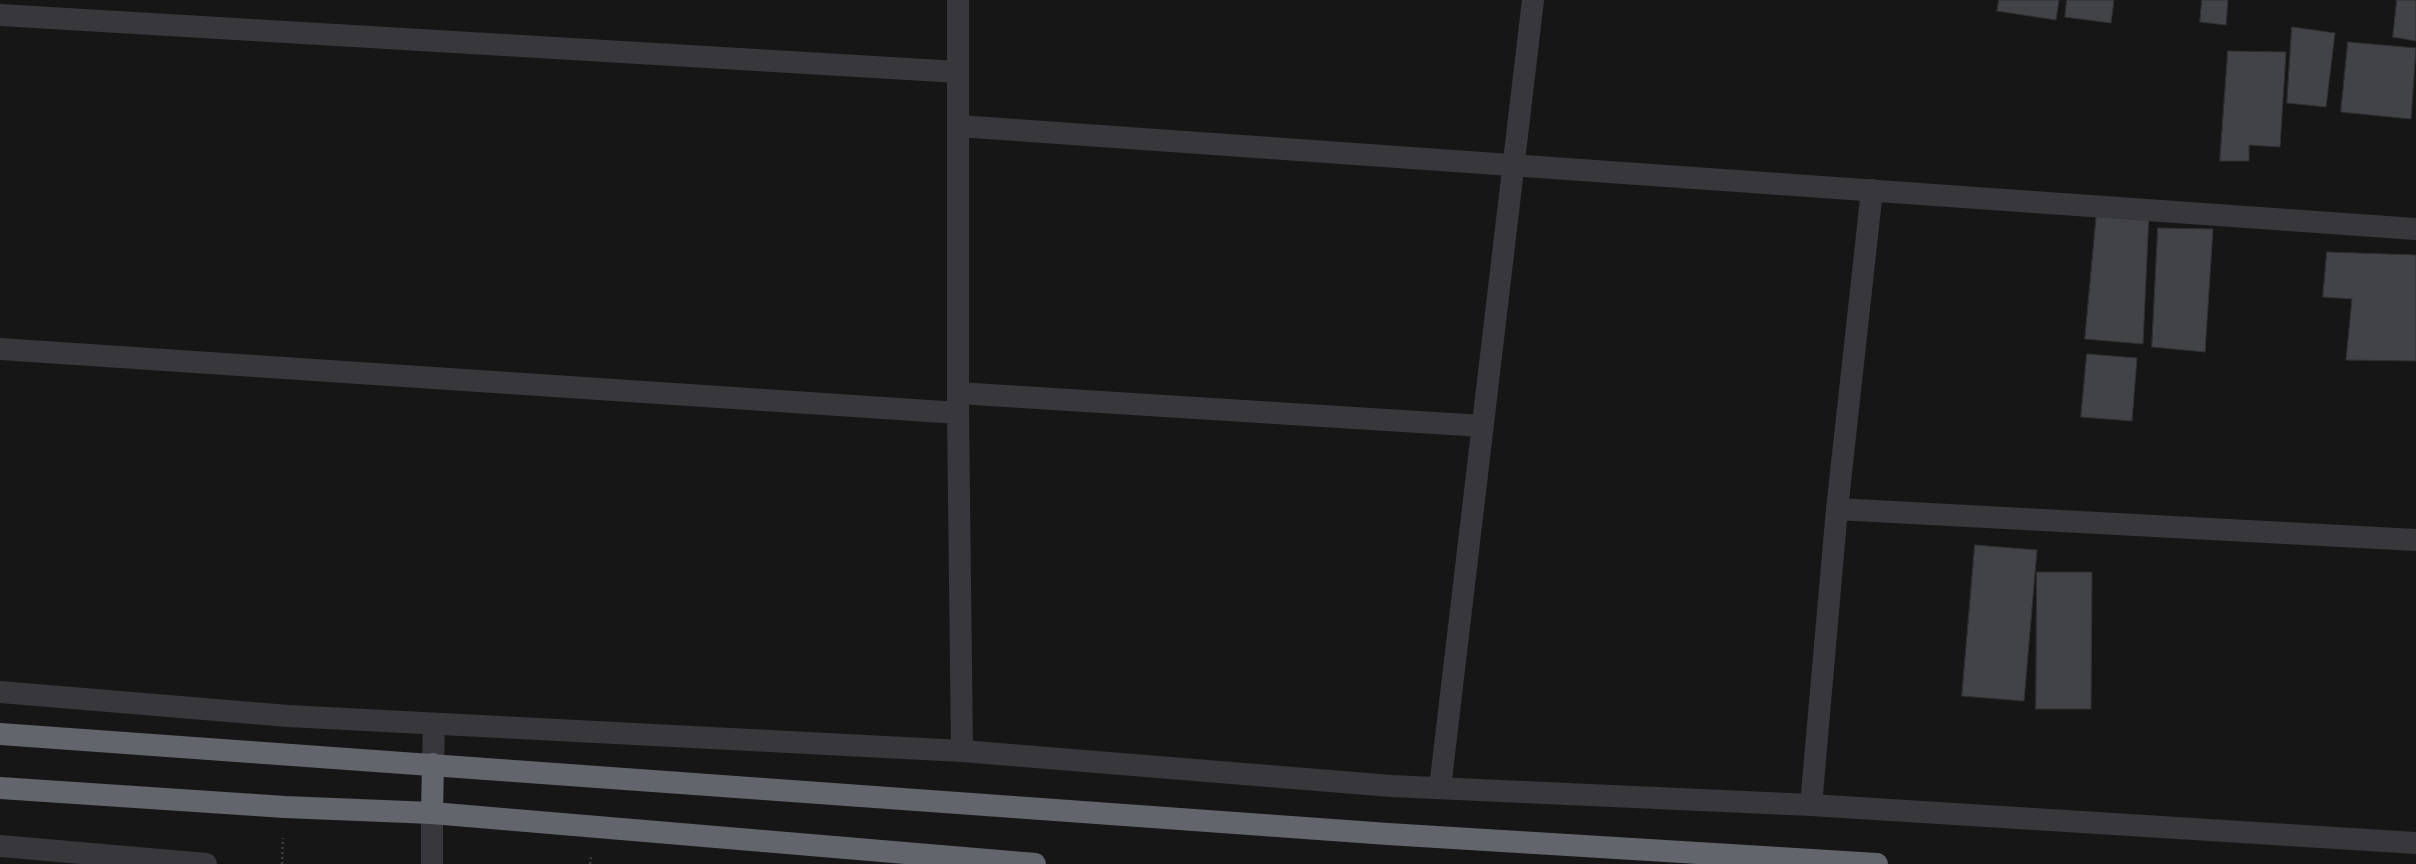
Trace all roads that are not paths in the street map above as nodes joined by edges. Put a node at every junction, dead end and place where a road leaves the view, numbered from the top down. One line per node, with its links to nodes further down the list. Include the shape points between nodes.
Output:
1 (958, 0): 4 (street)
2 (1533, 0): 6 (street)
3 (0, 15): 4 (street)
4 (958, 72): 5 (street)
5 (959, 126): 6 (street); 10 (street)
6 (1514, 164): 7 (street); 11 (street)
7 (1872, 190): 8 (street); 12 (street)
8 (2416, 229)
9 (0, 349): 10 (street)
10 (958, 403): 11 (street); 17 (street)
11 (1482, 426): 20 (street)
12 (1837, 509): 13 (street); 21 (street)
13 (2416, 540)
14 (0, 692): 15 (street, via 288,716)
15 (434, 724): 17 (street); 18 (street)
16 (0, 734): 18 (highway)
17 (962, 751): 20 (street)
18 (433, 764): 22 (highway); 29 (highway, via 1380,833)
19 (0, 788): 22 (highway, via 285,807)
20 (1440, 788): 21 (street)
21 (1811, 804): 23 (street)
22 (432, 813): 27 (street); 28 (highway)
23 (2416, 843)
24 (0, 846): 25 (street)
25 (132, 860): 26 (street)
26 (206, 864)
27 (432, 864)
28 (1035, 864)
29 (1877, 864)

